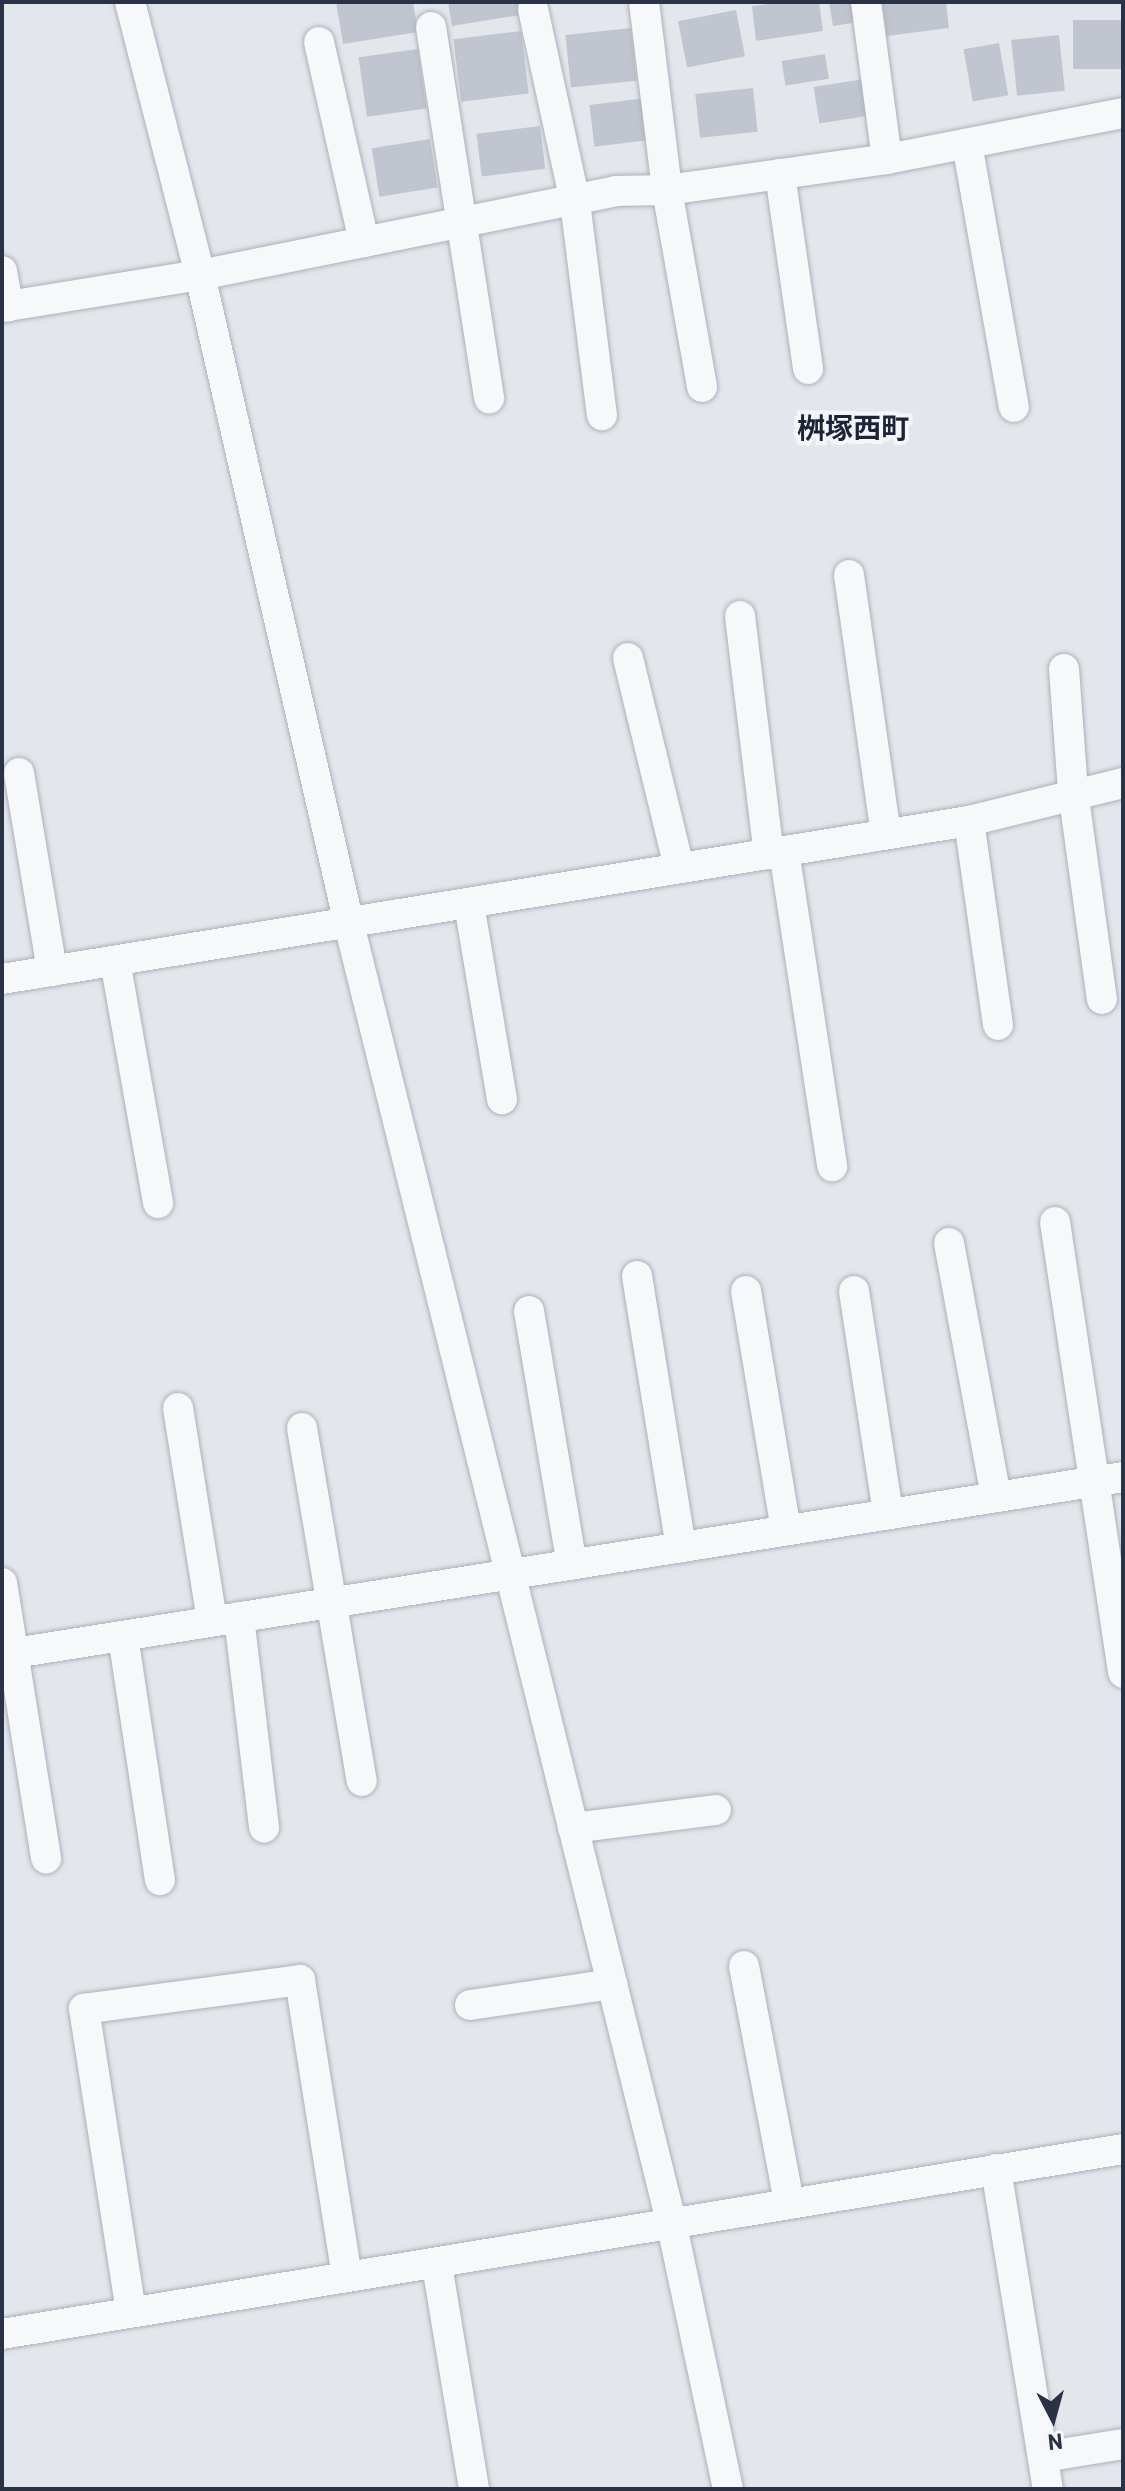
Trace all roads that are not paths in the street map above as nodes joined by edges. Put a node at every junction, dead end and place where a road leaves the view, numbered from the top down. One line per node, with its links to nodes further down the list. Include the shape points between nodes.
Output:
1 (130, 2): 16 (street)
2 (644, 2): 11 (street)
3 (866, 2): 9 (street)
4 (533, 9): 12 (street)
5 (431, 27): 13 (street)
6 (319, 42): 14 (street)
7 (1123, 113): 8 (street)
8 (967, 144): 9 (street); 21 (street)
9 (887, 159): 10 (street)
10 (780, 174): 11 (street); 18 (street)
11 (667, 190): 12 (street, via 616,191); 19 (street)
12 (575, 202): 13 (street); 22 (street)
13 (458, 224): 14 (street); 20 (street)
14 (364, 242): 16 (street)
15 (2, 271): 17 (street)
16 (200, 275): 17 (street); 35 (street)
17 (5, 306)
18 (808, 369)
19 (702, 387)
20 (489, 399)
21 (1014, 407)
22 (602, 415)
23 (849, 575): 31 (street)
24 (740, 616): 32 (street)
25 (628, 658): 33 (street)
26 (1064, 669): 29 (street)
27 (19, 773): 37 (street)
28 (1123, 783): 29 (street)
29 (1073, 791): 30 (street); 39 (street)
30 (969, 821): 31 (street); 40 (street)
31 (886, 834): 32 (street)
32 (776, 852): 33 (street); 42 (street)
33 (679, 868): 34 (street)
34 (469, 904): 35 (street); 41 (street)
35 (349, 924): 36 (street); 58 (street)
36 (115, 961): 37 (street); 43 (street)
37 (52, 971): 38 (street)
38 (2, 979)
39 (1102, 999)
40 (998, 1025)
41 (502, 1099)
42 (832, 1166)
43 (158, 1203)
44 (1055, 1222): 52 (street)
45 (949, 1243): 53 (street)
46 (637, 1276): 56 (street)
47 (746, 1291): 55 (street)
48 (854, 1291): 54 (street)
49 (529, 1311): 57 (street)
50 (178, 1408): 61 (street)
51 (302, 1428): 60 (street)
52 (1108, 1480): 53 (street); 64 (street)
53 (996, 1497): 54 (street)
54 (888, 1514): 55 (street)
55 (786, 1530): 56 (street)
56 (681, 1547): 57 (street)
57 (572, 1564): 58 (street)
58 (510, 1574): 60 (street); 68 (street)
59 (2, 1583): 63 (street)
60 (328, 1602): 61 (street); 65 (street)
61 (225, 1619): 62 (street); 67 (street)
62 (123, 1636): 63 (street); 70 (street)
63 (8, 1654): 69 (street)
64 (1123, 1673)
65 (362, 1781)
66 (716, 1810): 68 (street)
67 (264, 1828)
68 (573, 1828): 72 (street)
69 (46, 1859)
70 (160, 1880)
71 (744, 1966): 76 (street)
72 (612, 1984): 73 (street); 77 (street)
73 (470, 2005)
74 (1123, 2149): 75 (street)
75 (996, 2169): 76 (street); 83 (street)
76 (789, 2202): 77 (street)
77 (671, 2221): 78 (street); 85 (street)
78 (437, 2265): 79 (street); 84 (street)
79 (347, 2276): 80 (street); 80 (street, via 300,1980 84,2009)
80 (131, 2312): 81 (street)
81 (2, 2334)
82 (1123, 2444): 83 (street)
83 (1043, 2457): 86 (street)
84 (474, 2489)
85 (728, 2489)
86 (1048, 2489)

